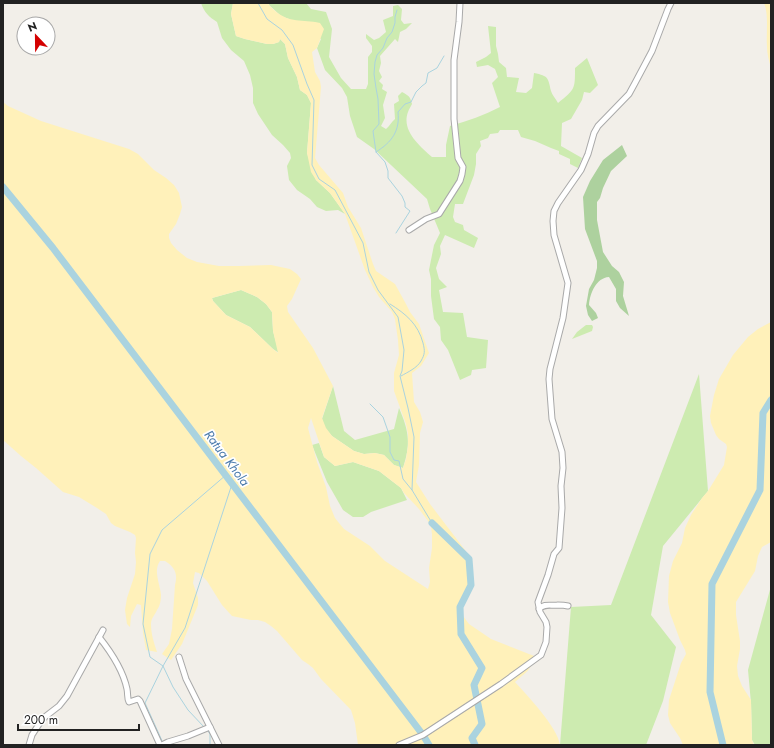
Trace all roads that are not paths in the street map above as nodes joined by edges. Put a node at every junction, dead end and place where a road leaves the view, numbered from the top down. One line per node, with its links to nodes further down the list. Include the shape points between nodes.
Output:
1 (460, 3): 3 (street, via 454,60 454,119 462,174 438,214)
2 (671, 3): 5 (street, via 652,51 635,83 598,126 581,170 554,211 554,235 568,283 549,379 552,419 562,452 562,515 559,548 554,554 538,602)
3 (409, 230)
4 (568, 606): 5 (street, via 547,605)
5 (539, 610): 13 (street, via 548,626 541,656 423,735)
6 (102, 630): 7 (street)
7 (99, 637): 10 (street, via 67,696 41,721); 11 (street, via 110,650 122,674 129,702 138,699 140,701)
8 (179, 657): 9 (street, via 186,679)
9 (210, 727): 11 (street); 12 (street)
10 (29, 745)
11 (161, 745)
12 (219, 745)
13 (399, 745)

